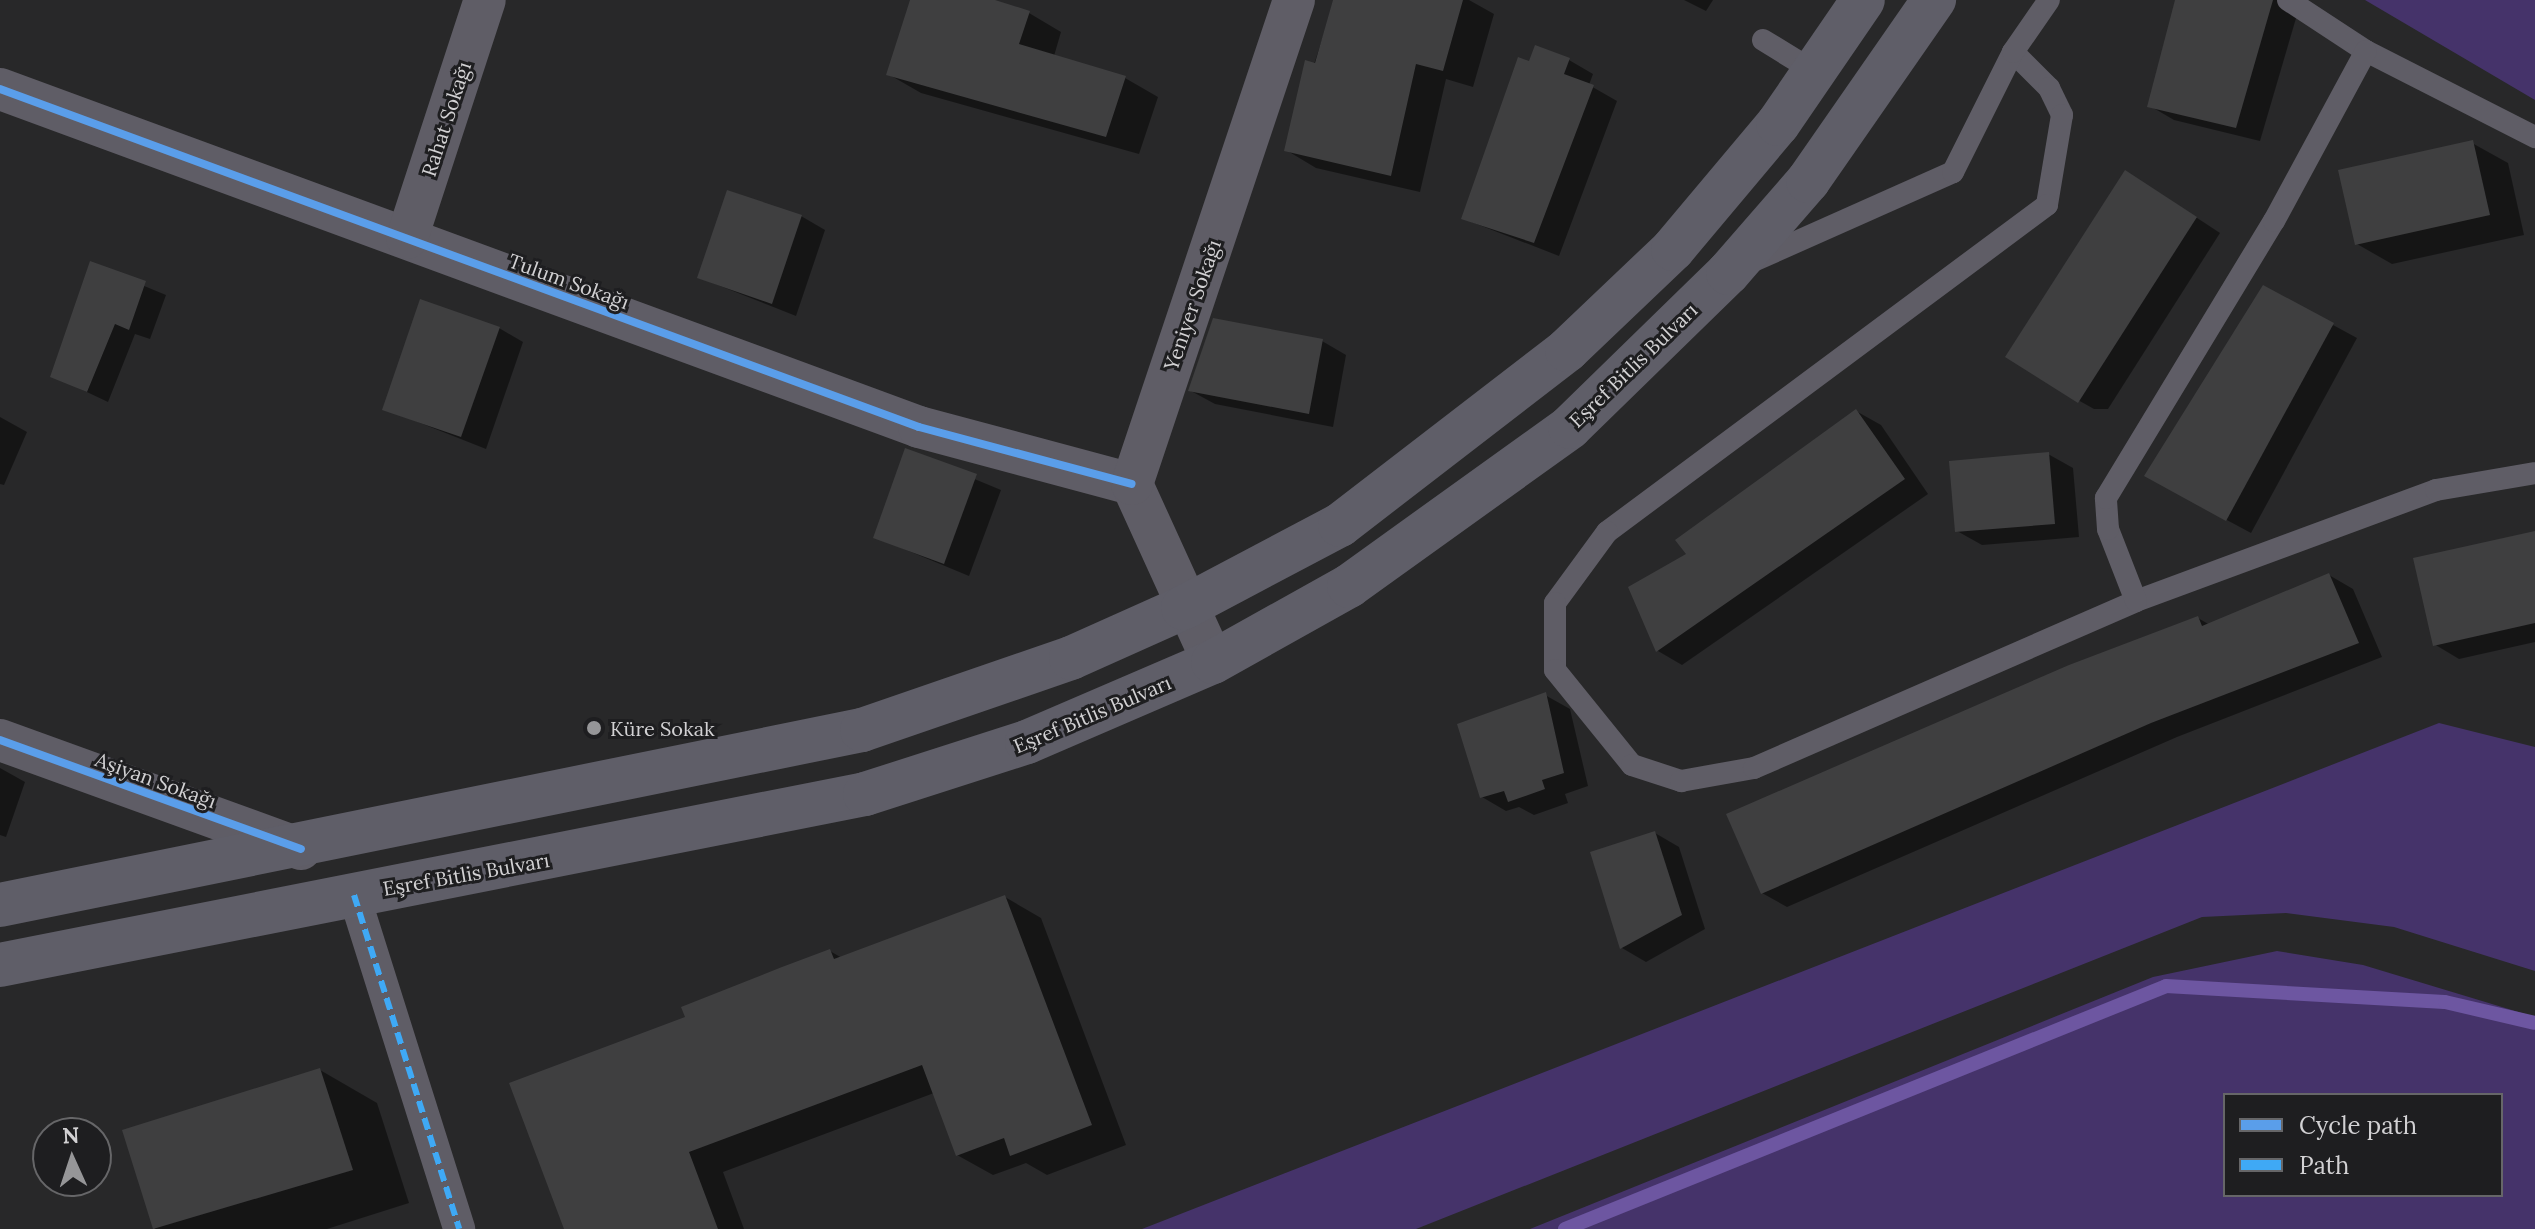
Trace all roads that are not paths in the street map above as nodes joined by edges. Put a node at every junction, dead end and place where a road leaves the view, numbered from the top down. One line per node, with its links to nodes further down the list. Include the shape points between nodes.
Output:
1 (485, 0): 13 (street, Rahat Sokağı)
2 (1294, 0): 16 (street, Yeniyer Sokağı)
3 (1863, 0): 10 (main road)
4 (1934, 0): 14 (main road, Eşref Bitlis Bulvarı, via 1826,158)
5 (2049, 0): 9 (lane)
6 (2288, 0): 8 (lane)
7 (1763, 40): 10 (lane)
8 (2366, 51): 12 (lane); 17 (lane, via 2267,234 2106,498 2108,529)
9 (2013, 52): 14 (lane, via 1953,172); 17 (lane, via 2049,88 2062,115 2047,205 1607,532 1555,603 1555,670 1632,765 1681,781 1754,768)
10 (1815, 72): 18 (main road, via 1673,249 1567,350 1340,525)
11 (0, 89): 13 (street, Tulum Sokağı)
12 (2535, 137)
13 (407, 238): 16 (street, Tulum Sokağı, via 919,427)
14 (1728, 273): 19 (main road, Eşref Bitlis Bulvarı, via 1570,427 1477,499 1349,586)
15 (2535, 473): 17 (lane, via 2436,490)
16 (1132, 484): 18 (street)
17 (2136, 601)
18 (1183, 608): 19 (street); 21 (main road, via 1071,658 862,730)
19 (1213, 662): 22 (main road, Eşref Bitlis Bulvarı, via 1027,742 865,794)
20 (0, 740): 21 (street, Aşiyan Sokağı)
21 (301, 849): 23 (main road)
22 (354, 895): 24 (main road, Eşref Bitlis Bulvarı); 25 (street)
23 (0, 905)
24 (0, 965)
25 (459, 1229)

